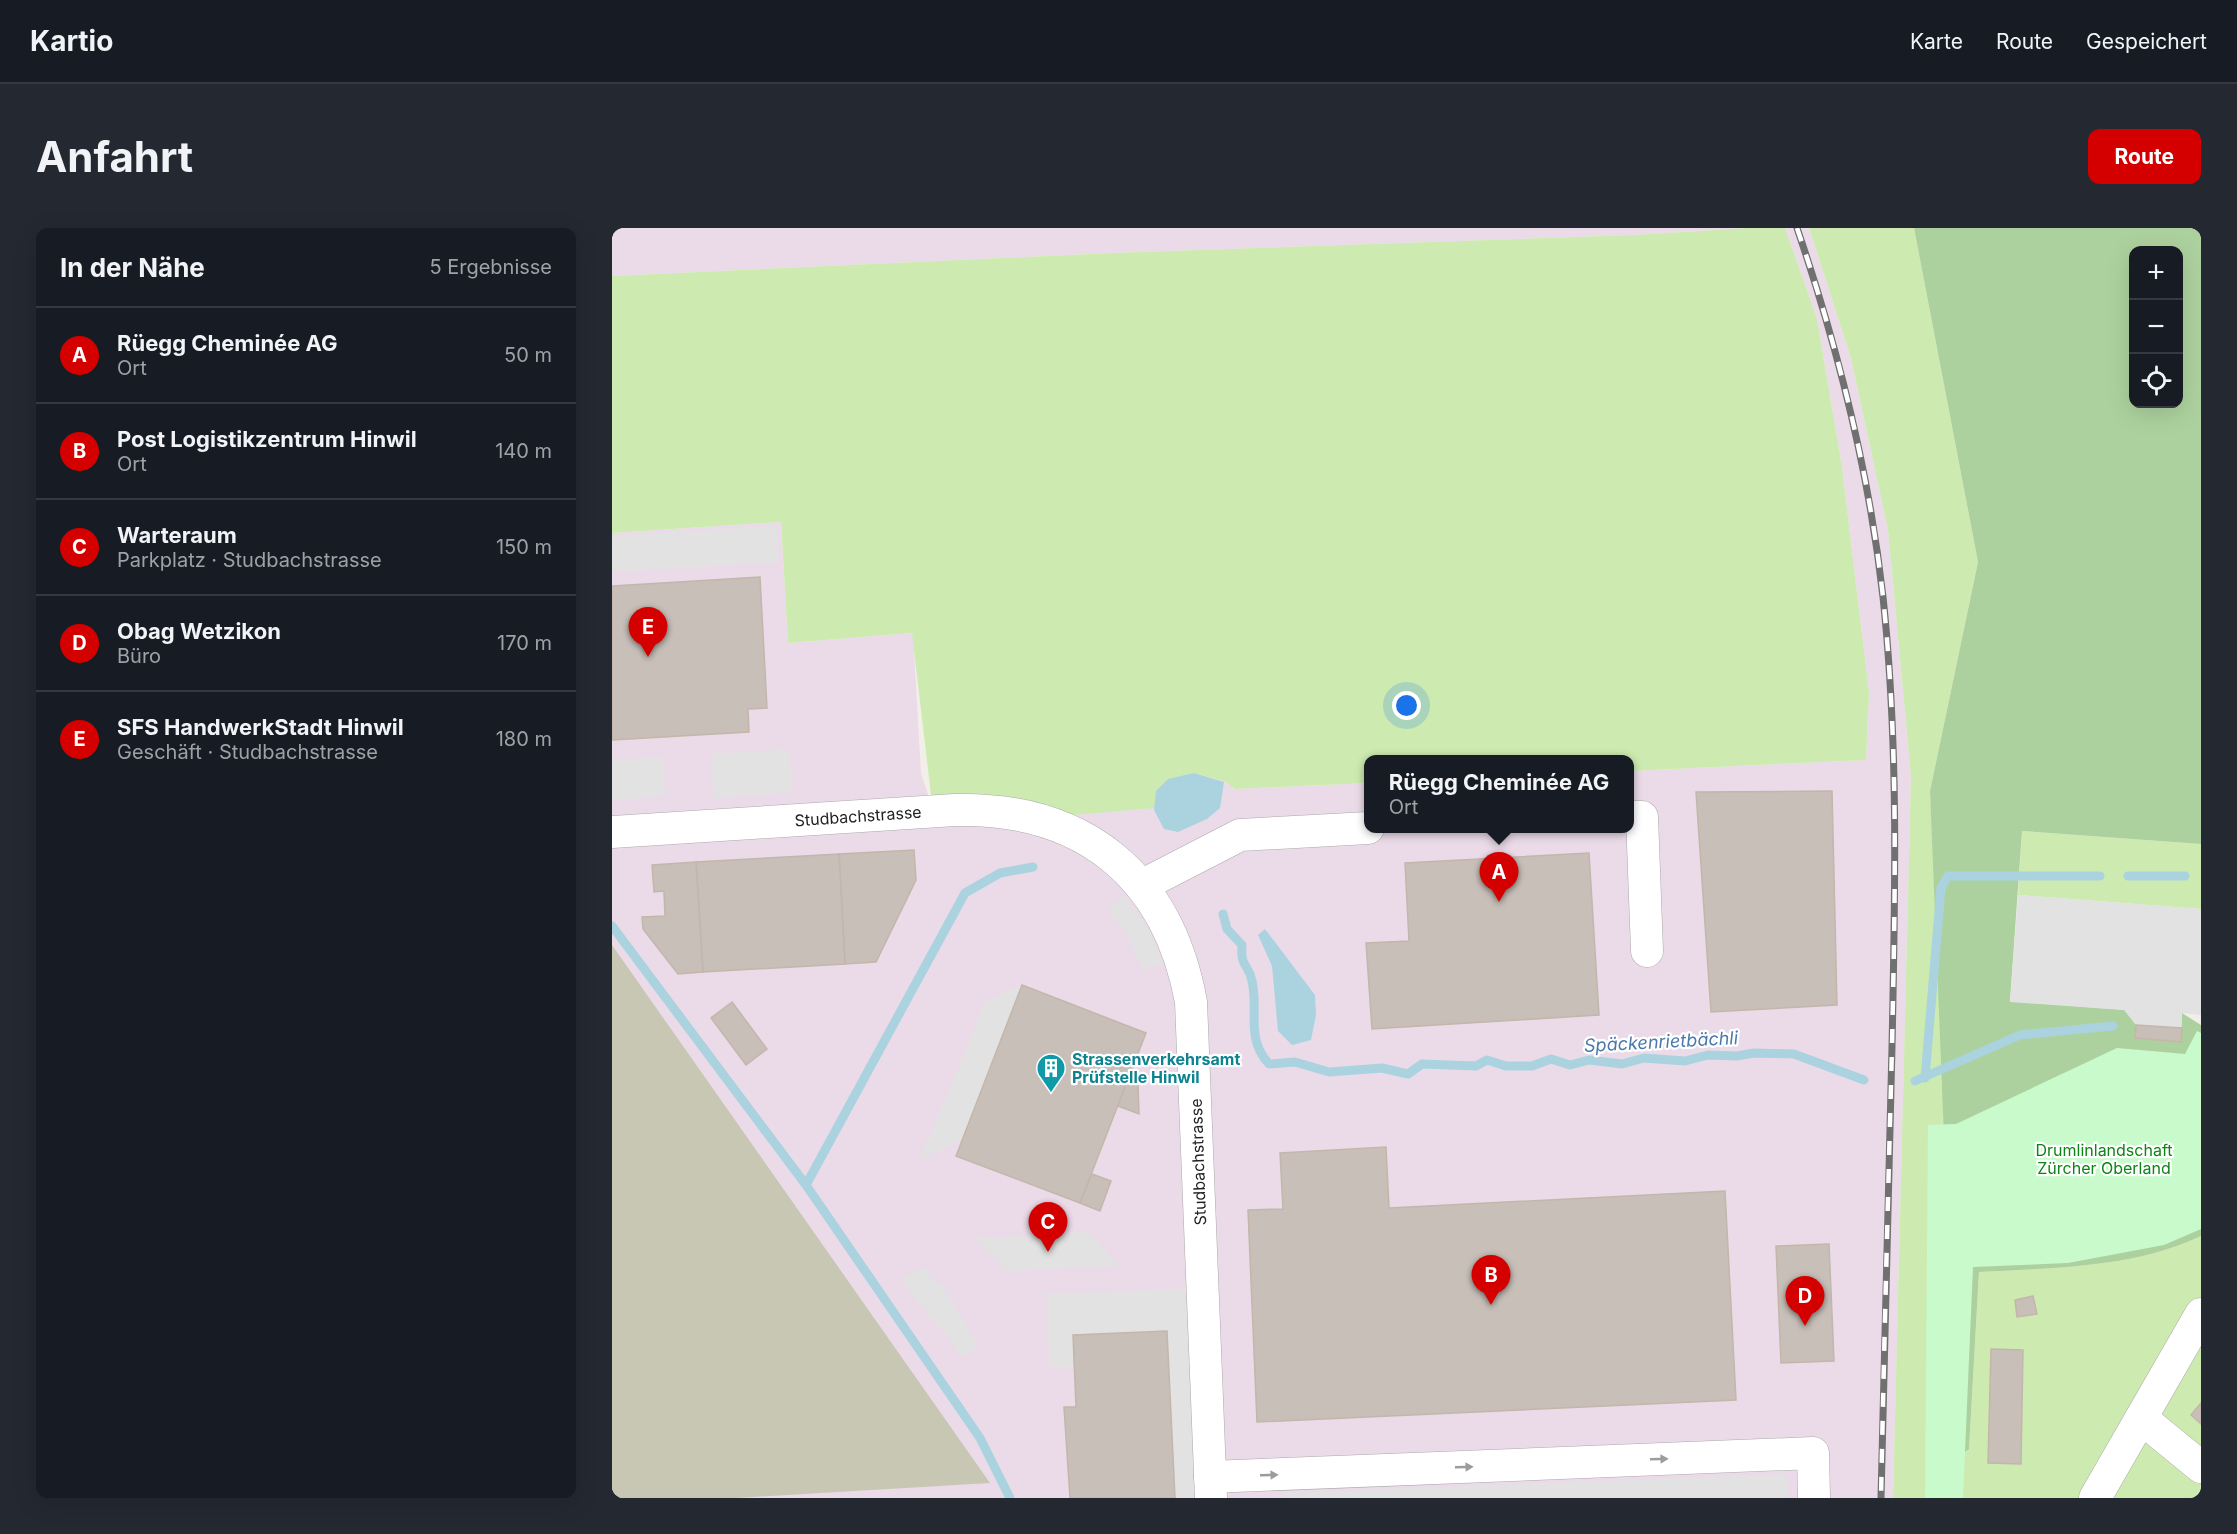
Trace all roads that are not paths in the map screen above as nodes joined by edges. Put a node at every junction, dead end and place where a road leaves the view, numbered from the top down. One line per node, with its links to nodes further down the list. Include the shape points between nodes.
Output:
1 (1634, 817): 5 (street, via 1642,817)
2 (1364, 828): 4 (street, via 1240,835)
3 (612, 832): 4 (street, Studbachstrasse, via 997,810 1038,818 1076,834 1107,854)
4 (1141, 886): 9 (street, Studbachstrasse, via 1171,931 1191,1002)
5 (1647, 951)
6 (2201, 1314): 7 (street)
7 (2141, 1418): 8 (street); 11 (street)
8 (2201, 1467)
9 (1211, 1488): 10 (street, one-way to 10, via 1813,1453)
10 (1814, 1498)
11 (2095, 1498)

